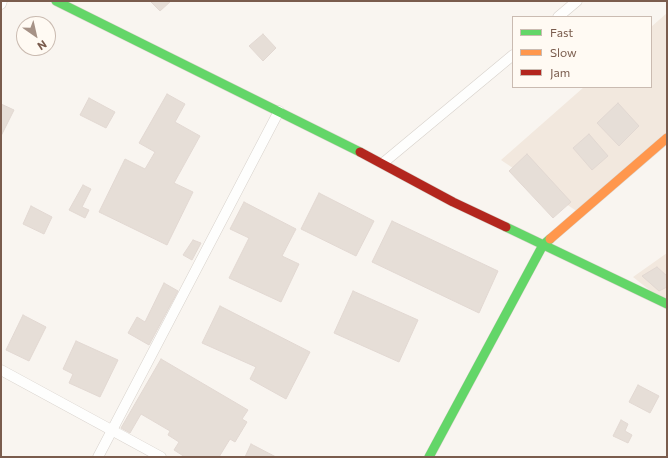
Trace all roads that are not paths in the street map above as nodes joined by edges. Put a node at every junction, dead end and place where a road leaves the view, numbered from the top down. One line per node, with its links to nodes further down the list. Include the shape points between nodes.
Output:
1 (2, 1): 4 (street)
2 (56, 1): 7 (street)
3 (577, 1): 5 (street)
4 (1, 4)
5 (559, 16)
6 (512, 56): 9 (street)
7 (279, 111): 9 (street); 13 (street)
8 (667, 138): 10 (street)
9 (383, 163): 10 (street, via 453,202)
10 (543, 245): 11 (street); 16 (street)
11 (667, 304)
12 (1, 370): 13 (street)
13 (112, 431): 14 (street); 15 (street)
14 (98, 457)
15 (161, 457)
16 (429, 457)

